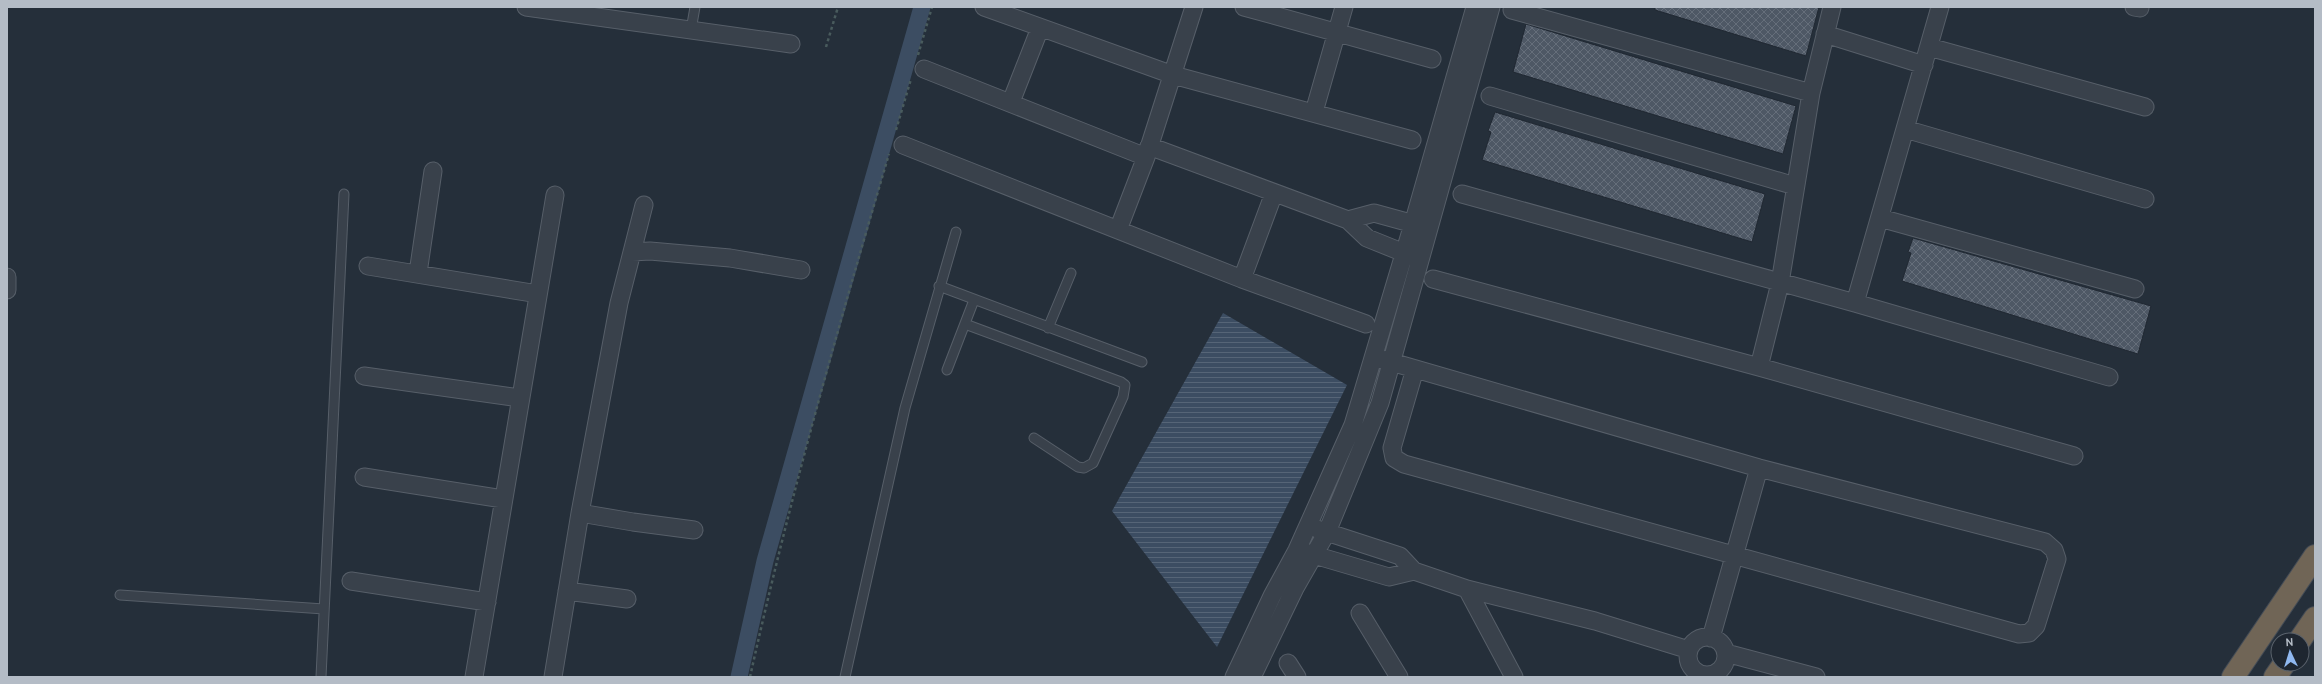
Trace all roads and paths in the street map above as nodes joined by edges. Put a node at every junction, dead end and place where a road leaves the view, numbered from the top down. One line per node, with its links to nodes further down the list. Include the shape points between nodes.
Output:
1 (526, 7): 14 (street)
2 (695, 7): 16 (lane)
3 (838, 7): 20 (path)
4 (932, 7): 24 (path)
5 (984, 7): 15 (street)
6 (1194, 7): 25 (street)
7 (1244, 7): 17 (street)
8 (1344, 7): 17 (street)
9 (1475, 7): 27 (street)
10 (1491, 7): 27 (street)
11 (1832, 7): 18 (street)
12 (1940, 7): 21 (street)
13 (1512, 10): 26 (street)
14 (581, 11): 16 (street)
15 (1040, 28): 25 (street); 29 (street)
16 (692, 30): 19 (street)
17 (1337, 32): 22 (street); 31 (street)
18 (1825, 34): 23 (street); 26 (street)
19 (791, 44)
20 (826, 47)
21 (1929, 47): 23 (street); 30 (street)
22 (1432, 59)
23 (1924, 64): 32 (street)
24 (917, 67): 29 (street); 34 (path)
25 (1173, 75): 31 (street); 35 (street)
26 (1811, 93): 37 (street)
27 (1459, 94): 46 (street)
28 (1490, 96): 37 (street)
29 (1012, 102): 35 (street)
30 (2145, 107)
31 (1314, 112): 33 (street)
32 (1905, 129): 42 (street); 44 (street)
33 (1412, 140)
34 (896, 143): 47 (street); 108 (path, via 851,284 776,562)
35 (1147, 151): 38 (street); 47 (street)
36 (432, 171): 53 (street)
37 (1795, 186): 58 (street)
38 (1274, 193): 45 (street); 57 (street)
39 (344, 194): 97 (lane)
40 (1462, 194): 58 (street)
41 (554, 195): 62 (street)
42 (2145, 199)
43 (644, 205): 49 (street)
44 (1880, 218): 60 (street); 64 (street)
45 (1348, 220): 46 (street, via 1374,213); 50 (street, via 1367,238)
46 (1421, 226): 50 (street)
47 (1118, 230): 57 (street)
48 (956, 232): 59 (lane)
49 (632, 252): 52 (street, via 650,251 730,258); 82 (street, via 619,303)
50 (1412, 257): 68 (street); 70 (street)
51 (368, 266): 53 (street)
52 (801, 270)
53 (418, 273): 62 (street)
54 (1071, 273): 67 (lane)
55 (7, 277): 61 (street)
56 (1433, 278): 71 (street)
57 (1242, 279): 66 (street)
58 (1780, 283): 64 (street); 71 (street)
59 (939, 286): 63 (lane); 109 (lane, via 905,408)
60 (2135, 289)
61 (7, 290)
62 (538, 294): 76 (street)
63 (974, 300): 65 (lane); 67 (lane)
64 (1855, 303): 75 (street)
65 (964, 324): 73 (lane); 77 (lane, via 1121,382 1125,386 1123,397 1093,463 1084,468 1078,467)
66 (1366, 324)
67 (1048, 328): 69 (lane)
68 (1374, 357): 70 (street); 83 (street, via 1353,425)
69 (1142, 362)
70 (1391, 363): 72 (street); 85 (street, via 1370,429)
71 (1759, 367): 78 (street)
72 (1415, 369): 79 (street); 88 (street, via 1392,448 1394,458 1404,464)
73 (947, 370)
74 (364, 376): 76 (street)
75 (2109, 377)
76 (520, 398): 81 (street)
77 (1034, 438)
78 (2074, 456)
79 (1760, 468): 88 (street); 88 (street, via 2044,542 2054,550 2057,559 2036,626 2029,633 2019,634)
80 (364, 477): 81 (street)
81 (503, 500): 96 (street)
82 (580, 513): 84 (street); 93 (street)
83 (1307, 526): 85 (street); 86 (street)
84 (694, 530)
85 (1327, 532): 87 (street); 90 (street, via 1400,556)
86 (1297, 550): 87 (street); 110 (street)
87 (1315, 556): 90 (street, via 1389,577); 111 (street, via 1288,602)
88 (1735, 556): 101 (street)
89 (2315, 556): 115 (highway)
90 (1414, 571): 92 (street)
91 (352, 581): 96 (street)
92 (1467, 589): 102 (street, via 1595,620); 113 (street)
93 (567, 591): 95 (street); 107 (street)
94 (120, 595): 97 (lane)
95 (627, 599)
96 (486, 602): 106 (street)
97 (324, 609): 105 (lane)
98 (1360, 613): 112 (street)
99 (2315, 618): 100 (highway)
100 (2305, 632)
101 (1710, 638): 102 (street, via 1696,641); 103 (street, via 1721,643)
102 (1689, 650): 104 (street, via 1691,667)
103 (1726, 653): 104 (street, via 1721,669 1712,675); 114 (street)
104 (1702, 676)
105 (321, 677)
106 (474, 677)
107 (553, 677)
108 (750, 677)
109 (845, 677)
110 (1234, 677)
111 (1252, 677)
112 (1399, 677)
113 (1514, 677)
114 (1816, 677)
115 (2233, 677)

